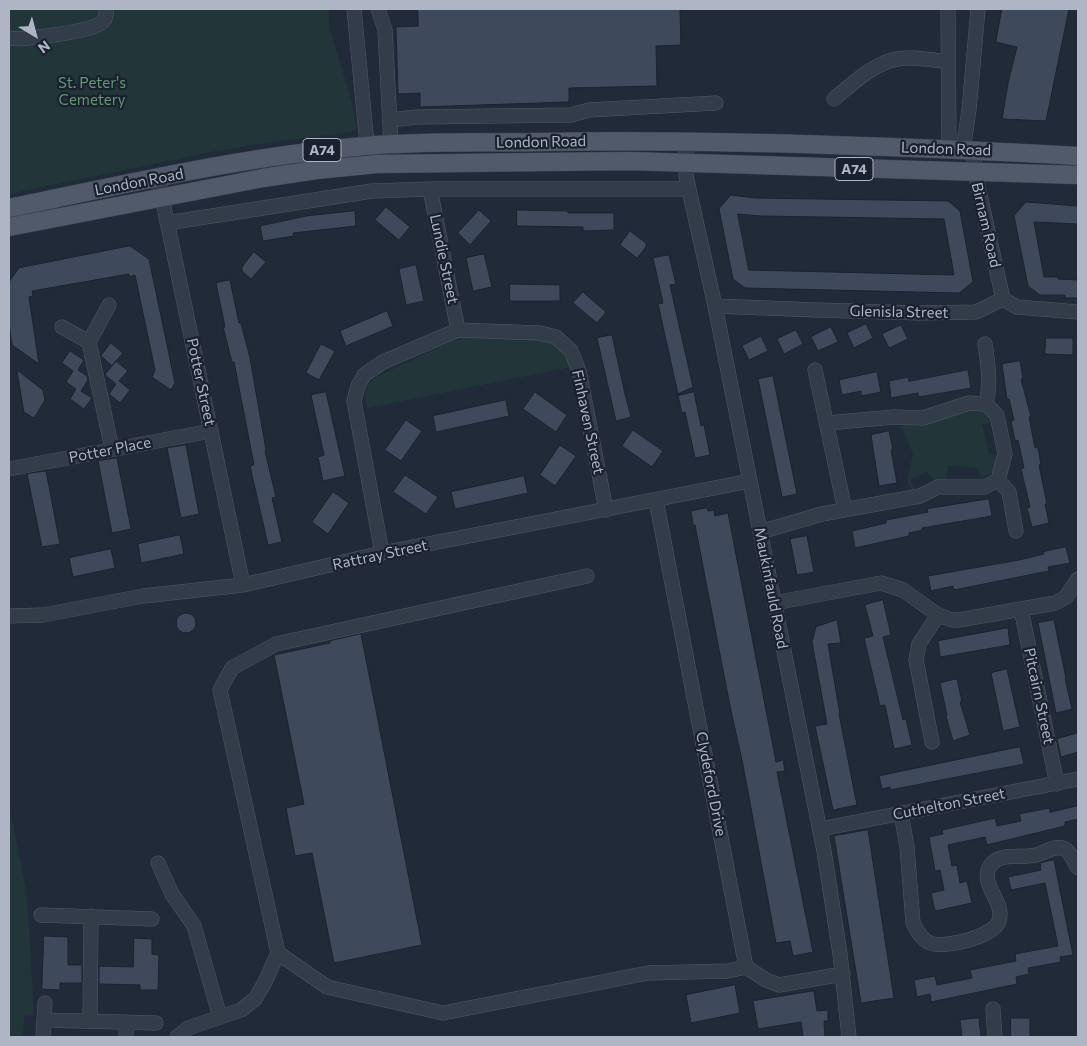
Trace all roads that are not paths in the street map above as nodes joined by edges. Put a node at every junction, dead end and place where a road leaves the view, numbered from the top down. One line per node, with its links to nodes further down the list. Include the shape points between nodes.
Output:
1 (106, 9): 6 (street, via 103,22 91,28 33,38)
2 (354, 9): 13 (street)
3 (378, 9): 10 (street, via 386,30)
4 (948, 9): 7 (street)
5 (978, 9): 14 (street, via 969,110)
6 (9, 38)
7 (948, 62): 8 (street, via 898,58 872,69); 14 (street)
8 (834, 99)
9 (716, 103): 10 (street, via 589,110 571,115)
10 (390, 120): 12 (street)
11 (686, 141): 12 (main road, London Road / A74); 14 (main road, London Road / A74); 16 (street, Maukinfauld Road)
12 (391, 144): 13 (main road, London Road / A74); 17 (street)
13 (367, 146): 18 (street); 21 (main road, London Road / A74, via 255,160)
14 (961, 150): 15 (main road, London Road / A74); 19 (street, Birnam Road)
15 (1078, 156)
16 (686, 163): 17 (main road, London Road / A74); 19 (main road, London Road / A74); 23 (street, Maukinfauld Road)
17 (392, 164): 18 (main road, London Road / A74)
18 (369, 165): 24 (main road, London Road / A74, via 292,173)
19 (975, 173): 20 (main road, London Road / A74); 28 (street, Birnam Road)
20 (1078, 175)
21 (158, 178): 24 (street, Potter Street); 25 (main road, London Road / A74)
22 (430, 189): 23 (street); 26 (street, via 372,191); 33 (street, Lundie Street)
23 (689, 189): 30 (street, Maukinfauld Road)
24 (162, 196): 26 (street, Potter Street); 27 (main road, London Road / A74)
25 (9, 208)
26 (167, 223): 39 (street, Potter Street)
27 (9, 227)
28 (1003, 299): 30 (street, Glenisla Street, via 976,312); 31 (street, via 1017,307)
29 (109, 305): 34 (street)
30 (714, 306): 43 (street, Maukinfauld Road)
31 (1078, 312)
32 (62, 326): 34 (street)
33 (458, 330): 45 (street, Finhaven Street, via 540,333 556,337 571,351 579,371); 49 (street, Finhaven Street, via 383,362 364,375 358,386 354,401)
34 (89, 342): 40 (street)
35 (985, 344): 37 (street, via 990,390)
36 (815, 370): 38 (street)
37 (986, 404): 38 (street, via 969,403 923,418 894,417); 42 (street, via 997,415 1005,454)
38 (827, 424): 46 (street)
39 (211, 431): 40 (street, Potter Place); 52 (street, Potter Street)
40 (112, 449): 41 (street, Potter Place)
41 (9, 469)
42 (998, 480): 46 (street, via 985,487 938,487 920,496); 47 (street, via 1009,492)
43 (750, 481): 44 (street, Rattray Street); 48 (street, Maukinfauld Road)
44 (656, 500): 45 (street, Rattray Street); 68 (street, Clydeford Drive)
45 (606, 510): 49 (street, Rattray Street)
46 (845, 510): 48 (street)
47 (1016, 531)
48 (760, 532): 53 (street, Maukinfauld Road)
49 (382, 553): 52 (street, Rattray Street)
50 (587, 576): 67 (street, via 276,644 232,668 220,690)
51 (1078, 579): 54 (street, via 1060,601)
52 (243, 585): 56 (street, Rattray Street, via 143,596 43,615)
53 (774, 603): 55 (street, via 881,583 903,590); 61 (street, Maukinfauld Road)
54 (1021, 609): 55 (street, via 959,620); 59 (street, Pitcairn Street)
55 (938, 615): 57 (street, via 918,644 916,660)
56 (9, 616)
57 (932, 742)
58 (1078, 779): 59 (street, Cuthelton Street)
59 (1057, 784): 60 (street, Cuthelton Street)
60 (900, 814): 61 (street, Cuthelton Street); 63 (street, via 907,847 913,922 924,940 930,943 949,944 994,929 1000,915 987,876 988,868 999,858 1035,855 1058,848 1071,854)
61 (820, 829): 69 (street, Maukinfauld Road)
62 (158, 863): 72 (street, via 172,894 194,926)
63 (1078, 868)
64 (41, 915): 65 (street)
65 (91, 916): 66 (street); 74 (street)
66 (152, 919)
67 (278, 954): 68 (street, via 327,987 443,1013 648,973); 72 (street, via 254,999 241,1010)
68 (746, 967): 69 (street, via 779,985)
69 (842, 974): 80 (street, Maukinfauld Road)
70 (44, 1003): 73 (street)
71 (993, 1009): 81 (street)
72 (220, 1017): 79 (street, via 188,1028)
73 (44, 1020): 74 (street); 77 (street)
74 (90, 1021): 75 (street)
75 (126, 1022): 76 (street); 78 (street)
76 (156, 1023)
77 (44, 1037)
78 (126, 1037)
79 (177, 1037)
80 (848, 1037)
81 (995, 1037)

